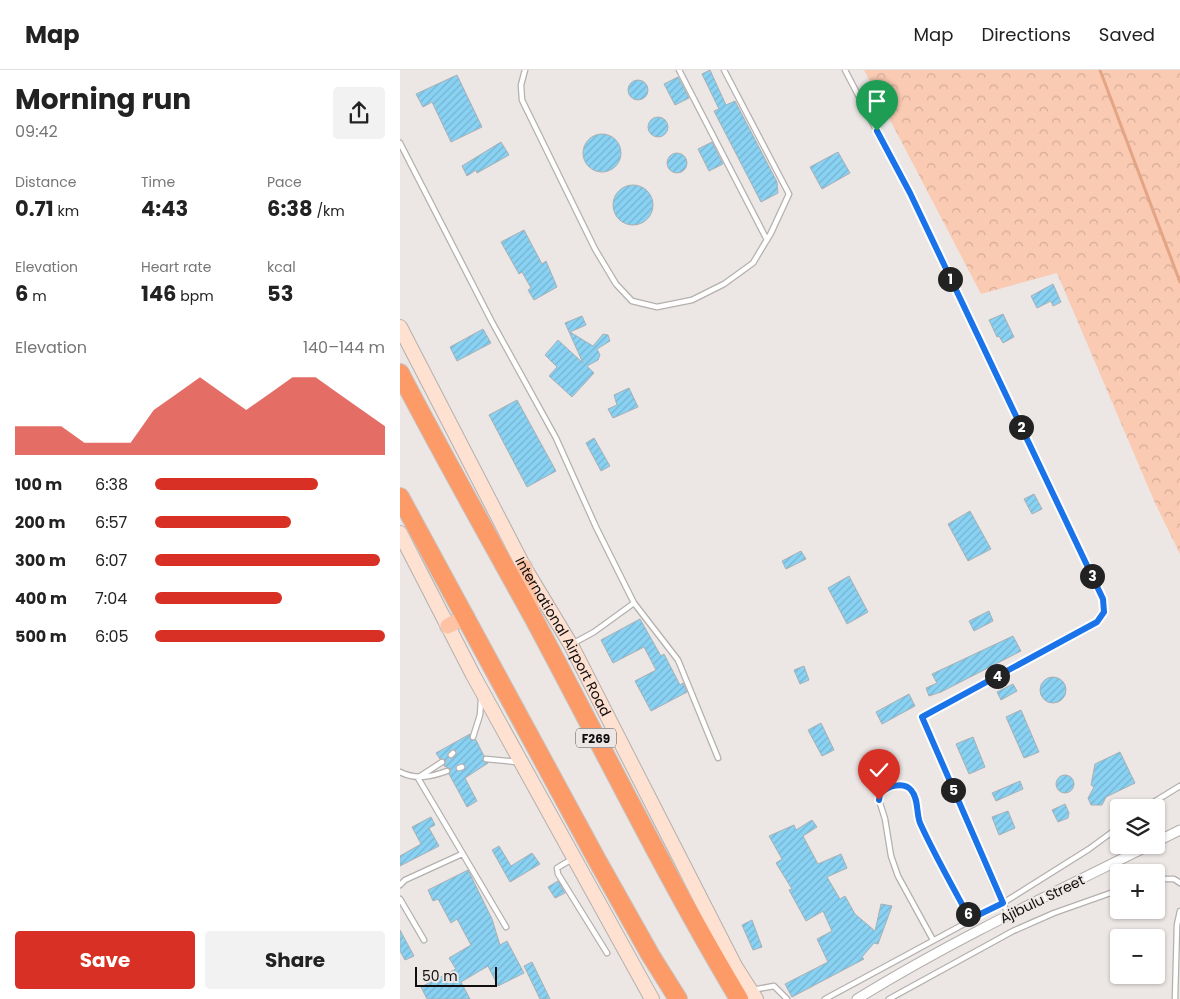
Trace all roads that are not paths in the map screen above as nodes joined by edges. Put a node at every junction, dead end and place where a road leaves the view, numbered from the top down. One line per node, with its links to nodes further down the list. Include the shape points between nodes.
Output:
1 (525, 70): 6 (lane, via 521,85 526,109 596,249 616,284 632,301 657,307 692,300 724,284 753,263)
2 (679, 70): 6 (lane)
3 (724, 70): 6 (lane, via 789,194)
4 (845, 70): 39 (lane, via 910,193 1103,599 1104,612 1097,622 922,717)
5 (400, 143): 12 (lane, via 556,438)
6 (767, 240)
7 (400, 328): 11 (main road, International Airport Road)
8 (400, 373): 14 (highway, International Airport Road / F269)
9 (404, 504): 13 (highway)
10 (400, 533): 15 (main road)
11 (524, 567): 14 (main road); 16 (main road, International Airport Road)
12 (634, 602): 16 (lane); 19 (lane, via 678,660)
13 (466, 616): 15 (main road); 49 (highway, via 597,860)
14 (534, 620): 47 (highway, International Airport Road / F269, via 644,830)
15 (448, 626): 17 (main road)
16 (571, 645): 47 (main road, International Airport Road)
17 (482, 691): 18 (lane); 22 (main road)
18 (474, 737)
19 (718, 758)
20 (486, 760): 22 (lane, via 505,759)
21 (442, 762): 25 (lane)
22 (521, 763): 33 (main road)
23 (448, 771): 25 (lane)
24 (400, 772): 25 (lane)
25 (418, 778): 31 (lane)
26 (1180, 786): 27 (lane)
27 (1159, 799)
28 (1180, 830): 30 (street)
29 (1110, 834): 39 (lane)
30 (1165, 838)
31 (462, 854): 36 (lane); 43 (lane)
32 (1132, 854): 41 (street, Ajibulu Street)
33 (573, 858): 46 (lane, via 557,868 558,874); 48 (main road)
34 (1165, 878): 35 (lane)
35 (1179, 880)
36 (400, 884)
37 (1110, 893): 53 (lane, via 1013,931)
38 (400, 898): 44 (lane)
39 (1003, 903): 41 (lane); 42 (lane)
40 (1180, 911): 54 (lane)
41 (1009, 915): 52 (street, Ajibulu Street, via 904,970)
42 (970, 919): 45 (lane); 45 (lane, via 922,826 911,790 902,785 883,791 879,800 891,856 898,876)
43 (506, 927)
44 (424, 940)
45 (933, 940): 51 (lane)
46 (607, 954)
47 (748, 996): 50 (lane, via 774,986)
48 (652, 999)
49 (678, 999)
50 (787, 999)
51 (825, 999)
52 (857, 999)
53 (889, 999)
54 (1175, 999)

